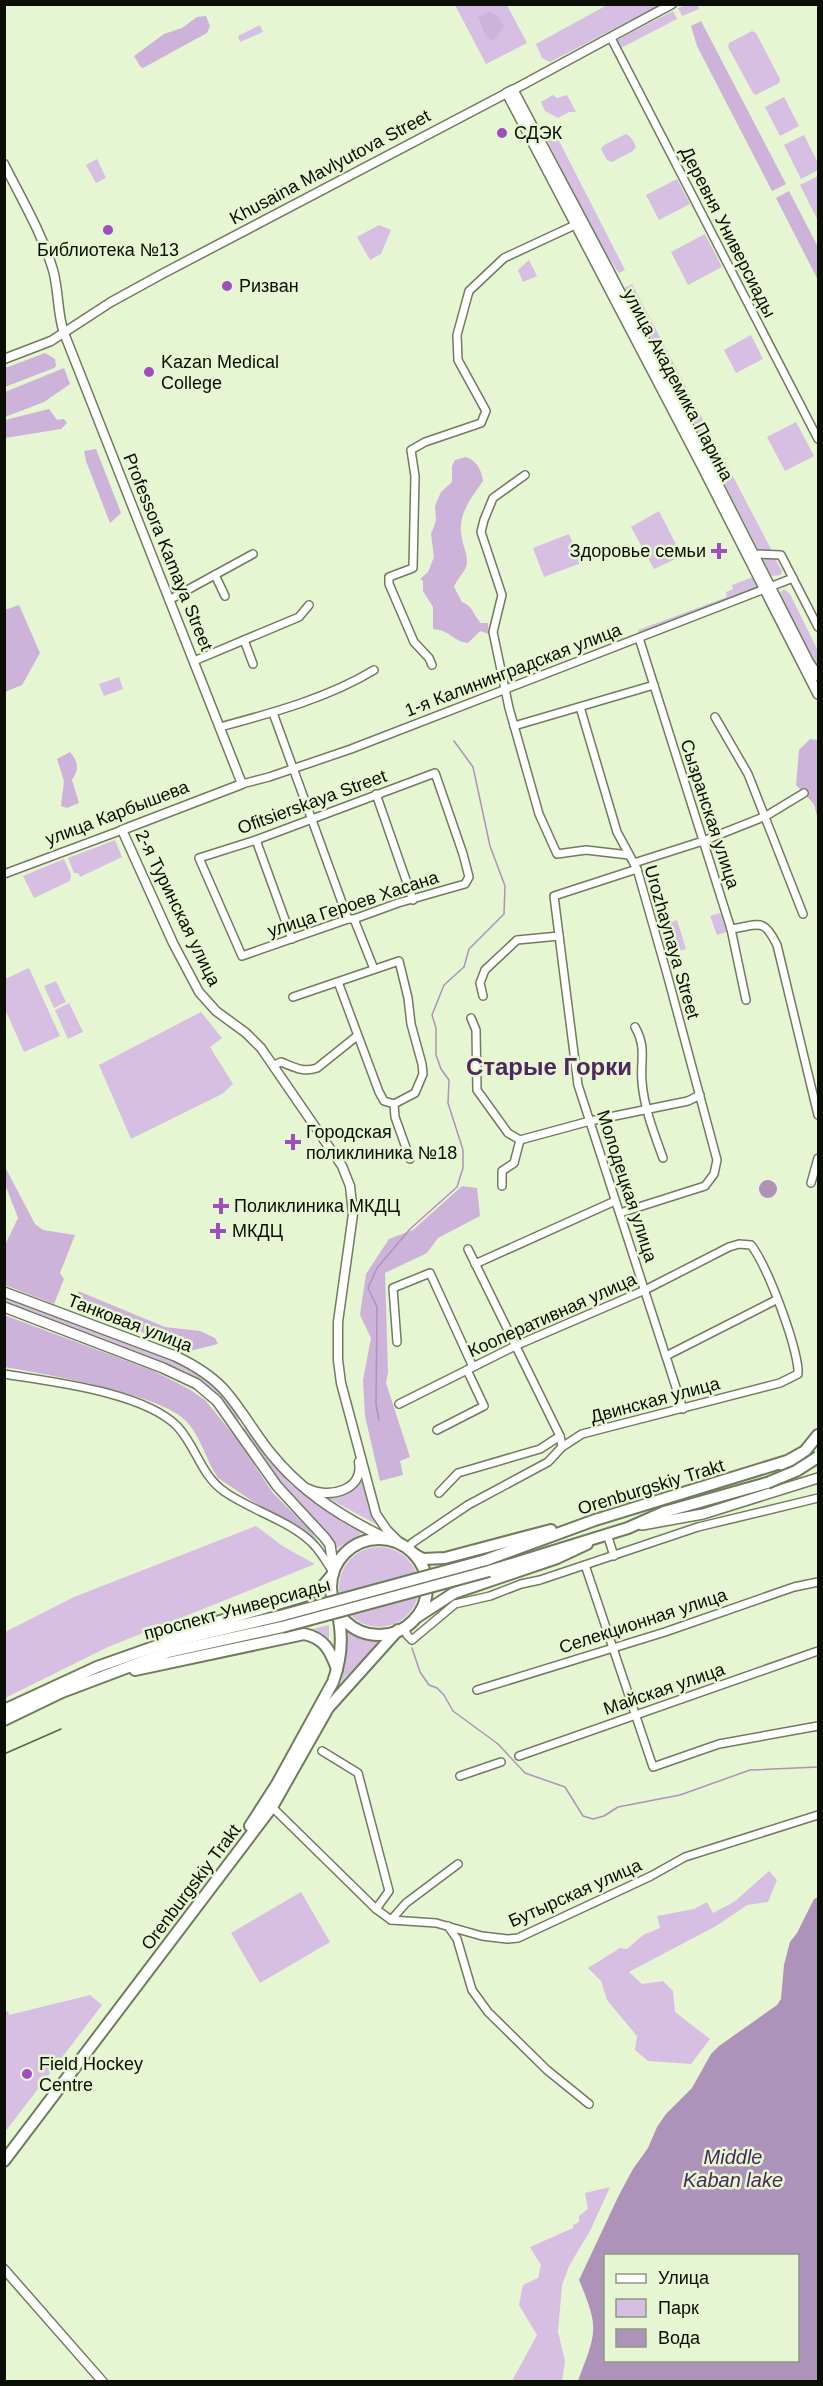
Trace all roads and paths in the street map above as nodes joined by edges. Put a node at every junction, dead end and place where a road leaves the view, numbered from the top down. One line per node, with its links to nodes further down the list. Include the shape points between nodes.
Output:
1 (672, 4): 2 (street, Khusaina Mavlyutova Street)
2 (611, 38): 3 (street, Khusaina Mavlyutova Street); 9 (street, Деревня Универсиады)
3 (510, 91): 5 (main road, улица Академика Парина); 7 (street, Khusaina Mavlyutova Street, via 162,274)
4 (4, 164): 7 (street, Professora Kamaya Street, via 51,264)
5 (579, 223): 6 (main road, улица Академика Парина); 24 (street, via 504,258 469,291 457,335 458,360 486,411 482,423 411,450 412,568 389,577 389,584 414,642)
6 (632, 324): 12 (main road, улица Академика Парина); 15 (main road, улица Академика Парина)
7 (64, 333): 8 (street, Khusaina Mavlyutova Street); 17 (street, Professora Kamaya Street)
8 (4, 359)
9 (819, 439)
10 (525, 475): 28 (street, via 494,498 481,532 502,595 493,632)
11 (253, 554): 13 (street)
12 (754, 554): 14 (street, via 780,555); 15 (main road, улица Академика Парина)
13 (215, 575): 16 (street); 17 (street)
14 (793, 578): 15 (street, 1-я Калининградская улица); 19 (street)
15 (767, 588): 20 (street, 1-я Калининградская улица); 26 (main road, улица Академика Парина); 29 (main road, улица Академика Парина)
16 (225, 596)
17 (169, 600): 22 (street, Professora Kamaya Street)
18 (309, 605): 21 (street, via 299,617)
19 (819, 627)
20 (639, 638): 27 (street, Сызранская улица); 28 (street, 1-я Калининградская улица)
21 (244, 640): 22 (street); 23 (street)
22 (194, 661): 34 (street, Professora Kamaya Street)
23 (253, 664)
24 (432, 665)
25 (374, 670): 31 (street)
26 (819, 676)
27 (654, 685): 30 (street); 43 (street, Сызранская улица)
28 (505, 688): 33 (street); 35 (street, 1-я Калининградская улица)
29 (819, 694)
30 (580, 707): 33 (street); 44 (street, Urozhaynaya Street, via 618,832)
31 (273, 713): 34 (street); 35 (street)
32 (715, 717): 39 (street, via 748,774)
33 (514, 726): 44 (street, via 539,814 556,854 586,850)
34 (220, 727): 36 (street, Professora Kamaya Street)
35 (292, 769): 36 (street, 1-я Калининградская улица); 40 (street)
36 (242, 784): 41 (street, улица Карбышева)
37 (804, 793): 39 (street)
38 (376, 794): 40 (street, Ofitsierskaya Street); 47 (street, Ofitsierskaya Street, via 435,773); 48 (street)
39 (766, 816): 43 (street); 49 (street)
40 (310, 820): 42 (street, Ofitsierskaya Street); 50 (street)
41 (122, 830): 46 (street, улица Карбышева); 63 (street, 2-я Туринская улица, via 198,992 254,1040)
42 (256, 840): 53 (street); 54 (street, Ofitsierskaya Street, via 199,858)
43 (703, 841): 45 (street); 51 (street, Сызранская улица)
44 (629, 855): 45 (street, Urozhaynaya Street)
45 (635, 866): 52 (street, Молодецкая улица, via 554,896); 64 (street, Urozhaynaya Street)
46 (4, 874)
47 (469, 878): 48 (street, улица Героев Хасана, via 465,884)
48 (413, 900): 50 (street, улица Героев Хасана)
49 (803, 914)
50 (351, 919): 53 (street, улица Героев Хасана); 55 (street)
51 (731, 929): 59 (street, Сызранская улица); 67 (street, via 763,924 769,928 777,945)
52 (559, 936): 57 (street, via 517,939 485,970 480,983); 68 (street, Молодецкая улица, via 578,1085)
53 (292, 939): 54 (street, улица Героев Хасана)
54 (242, 956)
55 (374, 969): 56 (street); 65 (street, via 399,961 422,1064 423,1074 415,1093)
56 (338, 982): 58 (street); 62 (street)
57 (483, 996)
58 (293, 997)
59 (746, 1000)
60 (471, 1018): 69 (street, via 476,1030 477,1090 508,1133)
61 (635, 1027): 66 (street, via 644,1058)
62 (357, 1036): 63 (street, via 309,1071 280,1062); 65 (street, via 379,1092 384,1101)
63 (274, 1065): 95 (street, 2-я Туринская улица, via 342,1166 350,1186 352,1227 337,1342 341,1383)
64 (700, 1095): 66 (street); 76 (street, Urozhaynaya Street, via 717,1160 714,1174 705,1186)
65 (394, 1104): 72 (street)
66 (646, 1110): 68 (street); 70 (street)
67 (819, 1115)
68 (590, 1121): 69 (street); 75 (street, Молодецкая улица)
69 (520, 1140): 74 (street, via 514,1163 502,1171)
70 (663, 1158)
71 (819, 1158): 73 (street)
72 (410, 1159)
73 (811, 1183)
74 (502, 1186)
75 (615, 1201): 76 (street, Молодецкая улица); 78 (street)
76 (620, 1214): 79 (street, Молодецкая улица)
77 (468, 1249): 78 (street)
78 (475, 1264): 84 (street)
79 (645, 1290): 81 (street, Кооперативная улица, via 729,1247 751,1245); 84 (street, Кооперативная улица); 85 (street, Молодецкая улица)
80 (4, 1292): 90 (main road, Танковая улица, via 200,1369 226,1391)
81 (777, 1300): 85 (street); 89 (street, Двинская улица, via 798,1374 780,1383)
82 (4, 1307): 91 (main road, Танковая улица, via 197,1384 218,1401)
83 (397, 1342): 86 (street, via 393,1288 430,1274)
84 (515, 1346): 86 (street, Кооперативная улица); 94 (street)
85 (666, 1356): 89 (street, Молодецкая улица)
86 (470, 1368): 88 (street, Кооперативная улица); 92 (street, via 484,1406)
87 (4, 1374): 107 (street, via 133,1399 164,1414 187,1438 213,1483)
88 (399, 1404)
89 (683, 1409): 96 (street, Двинская улица, via 582,1434)
90 (248, 1420): 91 (main road); 100 (main road, Танковая улица, via 272,1455)
91 (237, 1427): 106 (main road, Танковая улица, via 277,1486)
92 (437, 1430)
93 (819, 1435): 98 (main road, Orenburgskiy Trakt, via 805,1451)
94 (560, 1436): 96 (street); 101 (street, via 540,1449 458,1473)
95 (356, 1440): 100 (street, via 360,1471 350,1486 325,1494); 108 (street, 2-я Туринская улица, via 376,1514)
96 (562, 1447): 108 (street, Двинская улица, via 548,1462 468,1505)
97 (819, 1458): 98 (main road); 104 (main road, Orenburgskiy Trakt, bridge, via 767,1483 664,1512)
98 (768, 1467): 103 (main road, Orenburgskiy Trakt)
99 (819, 1478): 104 (main road, via 703,1514)
100 (299, 1484): 108 (main road, Танковая улица, via 343,1515)
101 (439, 1493)
102 (819, 1498): 109 (street, via 698,1527)
103 (596, 1520): 108 (main road, via 445,1558 423,1559); 110 (main road, Orenburgskiy Trakt)
104 (628, 1528): 105 (main road, Orenburgskiy Trakt)
105 (602, 1536): 109 (street); 110 (main road, Orenburgskiy Trakt); 115 (main road, via 557,1558 454,1593)
106 (324, 1537): 107 (street, via 320,1546); 112 (main road, Танковая улица, via 330,1545)
107 (313, 1544): 112 (street)
108 (404, 1547): 112 (main road, via 378,1539 357,1544 345,1553); 115 (main road, via 424,1572 427,1586 425,1600)
109 (614, 1556): 111 (street)
110 (487, 1565): 120 (main road, проспект Универсиады, bridge)
111 (585, 1565): 116 (street, via 455,1604 412,1640); 117 (street)
112 (333, 1573): 114 (main road); 120 (main road, via 322,1587 304,1596 132,1648)
113 (819, 1582): 117 (street, Селекционная улица)
114 (334, 1602): 116 (main road, via 343,1618 361,1631 376,1634); 119 (main road, Orenburgskiy Trakt, via 341,1627)
115 (414, 1619): 116 (main road)
116 (401, 1629): 130 (main road, Orenburgskiy Trakt, via 328,1708)
117 (611, 1648): 121 (street, Селекционная улица); 123 (street)
118 (819, 1651): 123 (street, Майская улица)
119 (337, 1670): 120 (main road, via 323,1641 304,1634); 137 (main road, Orenburgskiy Trakt, via 277,1784 239,1842)
120 (98, 1672): 122 (main road, проспект Универсиады); 124 (main road)
121 (477, 1690)
122 (4, 1710)
123 (634, 1716): 125 (street, via 653,1767 719,1744); 127 (street, Майская улица)
124 (4, 1720)
125 (819, 1726)
126 (322, 1751): 133 (street, via 358,1773 389,1891)
127 (519, 1756)
128 (501, 1762): 129 (street)
129 (460, 1776)
130 (272, 1807): 133 (street); 138 (main road, Orenburgskiy Trakt)
131 (819, 1815): 135 (street, Бутырская улица, via 685,1857 518,1938 482,1936)
132 (458, 1864): 134 (street, via 406,1903)
133 (376, 1909): 134 (street)
134 (391, 1920): 135 (street, Бутырская улица)
135 (448, 1926): 136 (street, via 457,1939 472,1990 488,2012)
136 (590, 2104)
137 (4, 2153)
138 (4, 2161)
139 (4, 2269): 140 (street)
140 (103, 2382)

